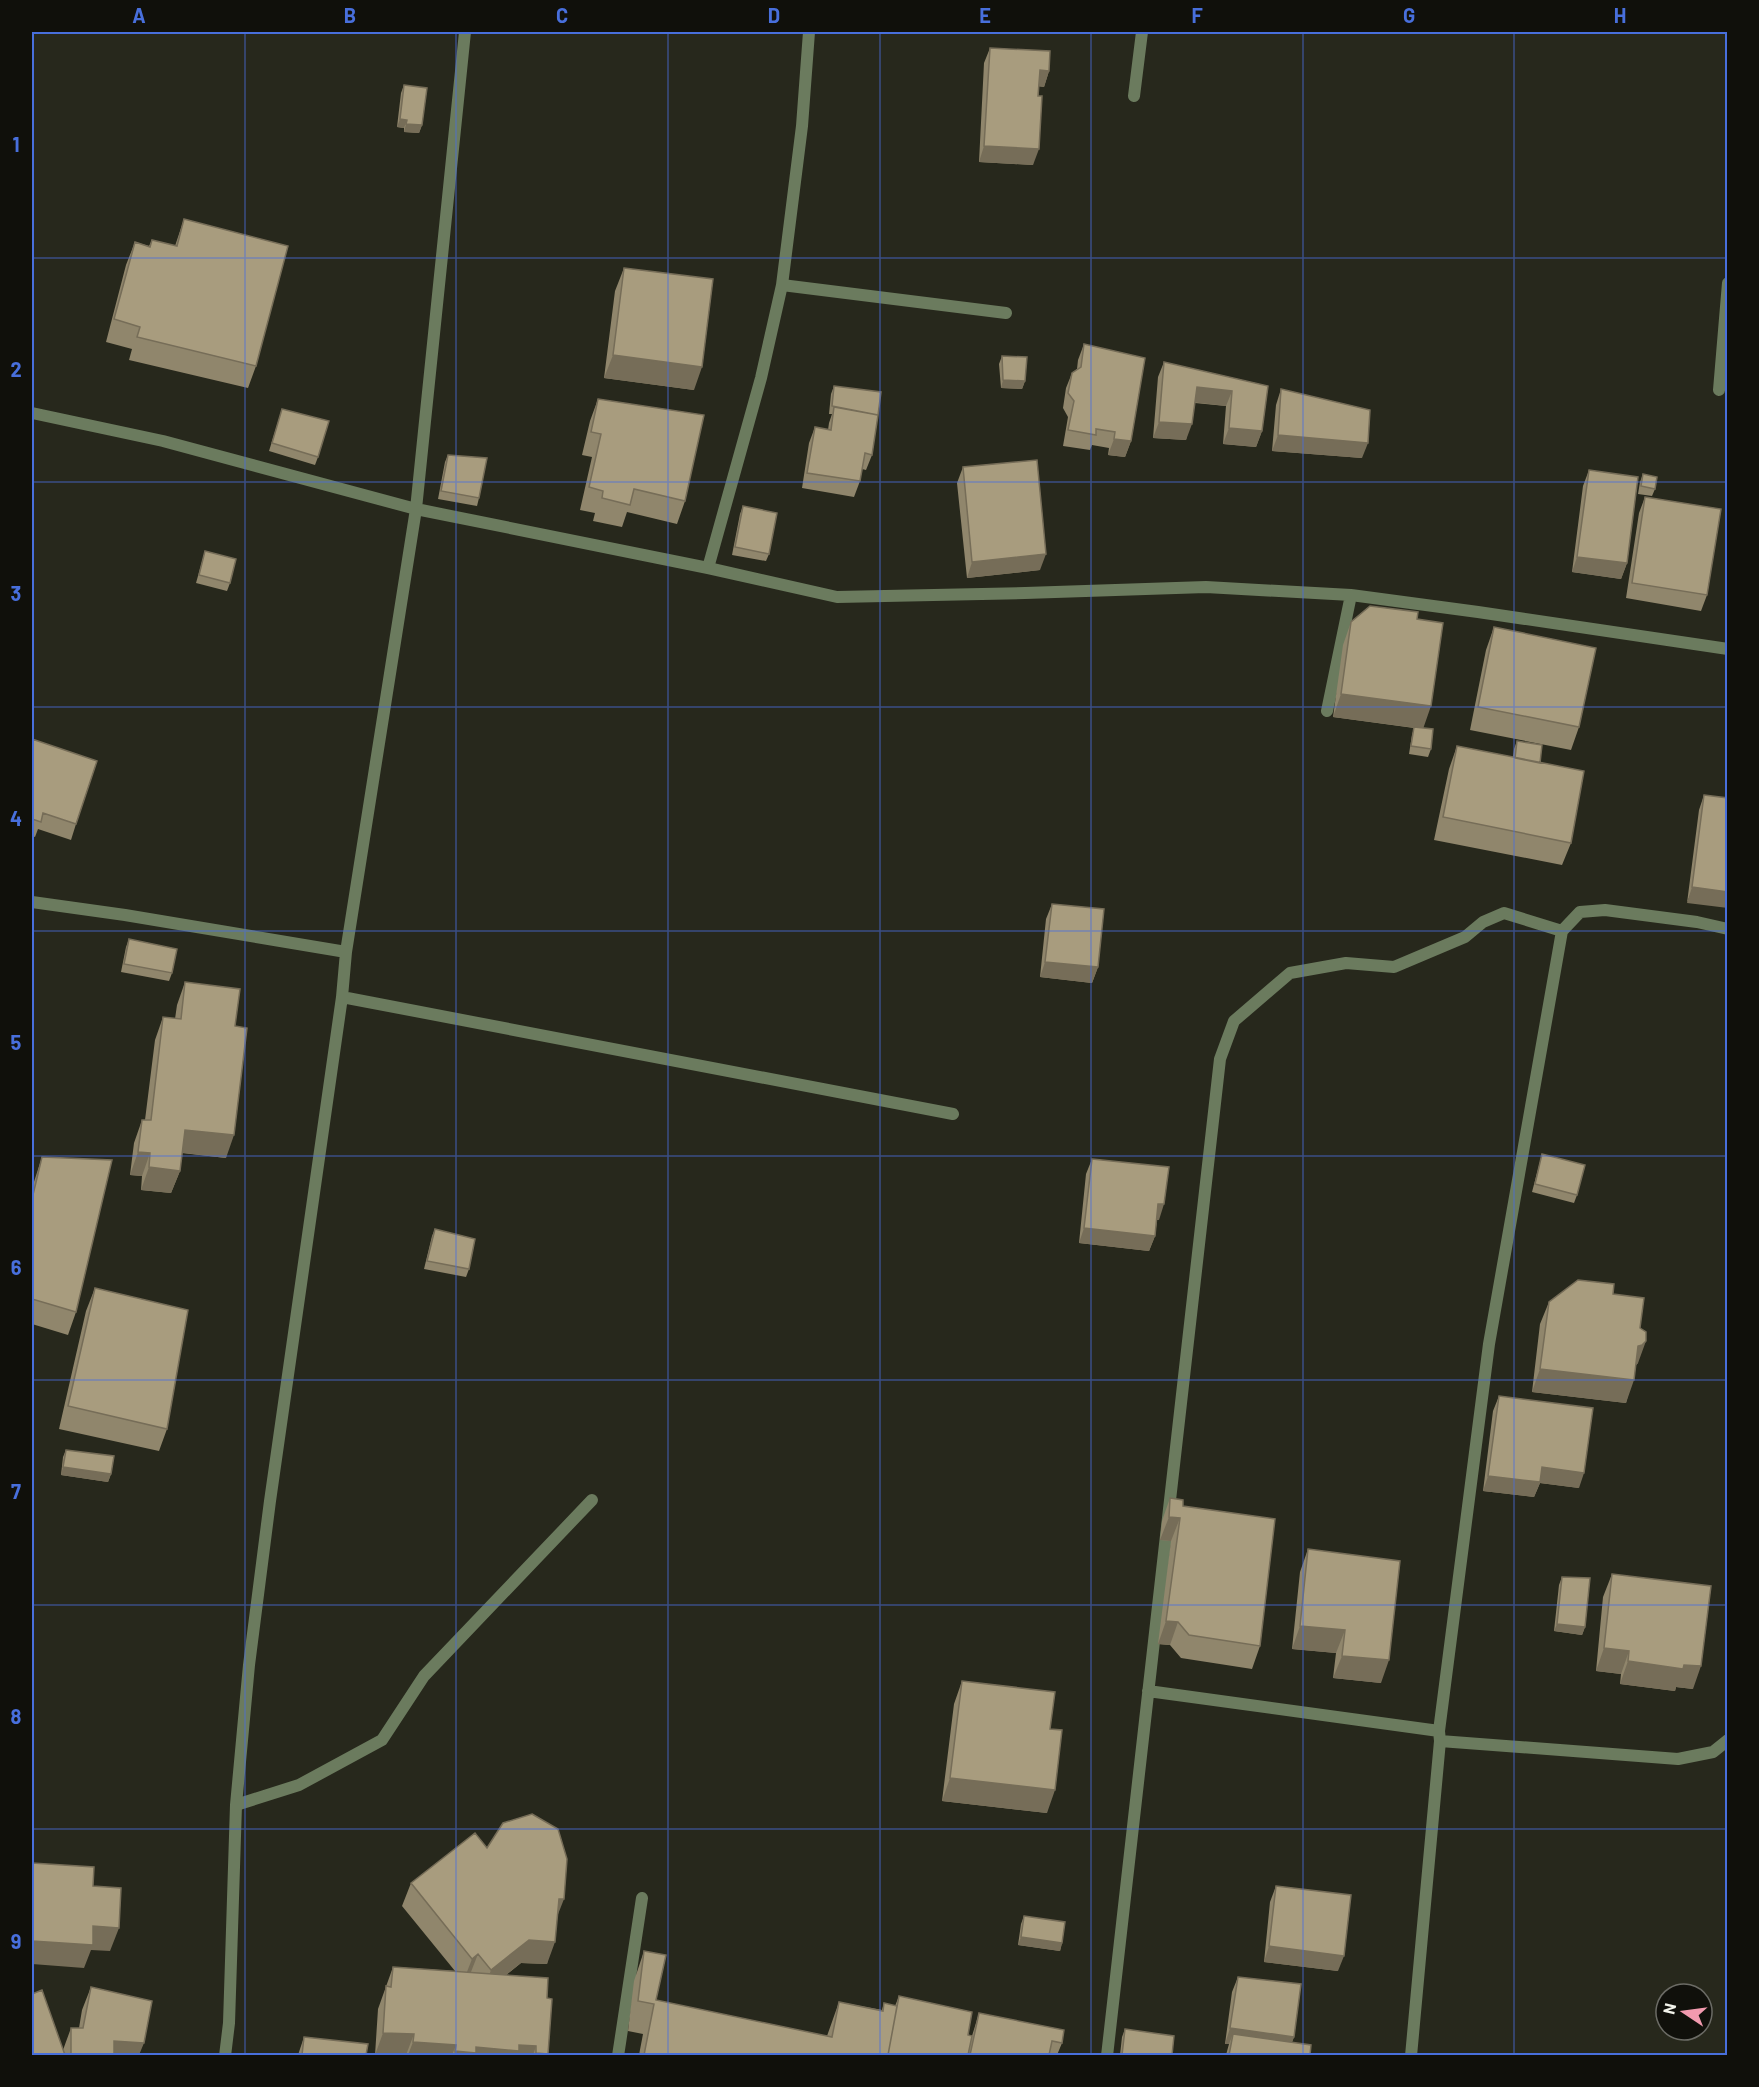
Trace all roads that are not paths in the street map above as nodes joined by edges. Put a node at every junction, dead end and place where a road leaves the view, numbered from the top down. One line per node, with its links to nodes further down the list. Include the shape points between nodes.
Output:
1 (465, 32): 10 (street)
2 (809, 32): 6 (street, via 802,126)
3 (1142, 32): 4 (street)
4 (1134, 96)
5 (1728, 283): 8 (street)
6 (782, 285): 7 (street); 11 (street, via 761,378)
7 (1006, 313)
8 (1719, 390)
9 (32, 414): 10 (street, via 164,441)
10 (416, 509): 11 (street); 18 (street)
11 (708, 568): 12 (street, via 837,597 1206,586)
12 (1351, 595): 13 (street); 14 (street)
13 (1728, 649)
14 (1327, 711)
15 (32, 902): 18 (street)
16 (1728, 928): 17 (street, via 1605,909 1580,912)
17 (1562, 931): 22 (street, via 1504,914 1483,922 1465,937 1394,967 1346,963 1290,973 1234,1020 1220,1059); 23 (street, via 1490,1344)
18 (346, 952): 19 (street)
19 (342, 997): 20 (street); 25 (street, via 270,1501)
20 (953, 1114)
21 (592, 1500): 25 (street, via 424,1677 382,1740 299,1785)
22 (1148, 1690): 23 (street); 29 (street)
23 (1440, 1736): 24 (street, via 1678,1759 1713,1752); 30 (street)
24 (1728, 1740)
25 (236, 1805): 27 (street)
26 (642, 1898): 28 (street)
27 (225, 2055)
28 (618, 2055)
29 (1107, 2055)
30 (1411, 2055)

